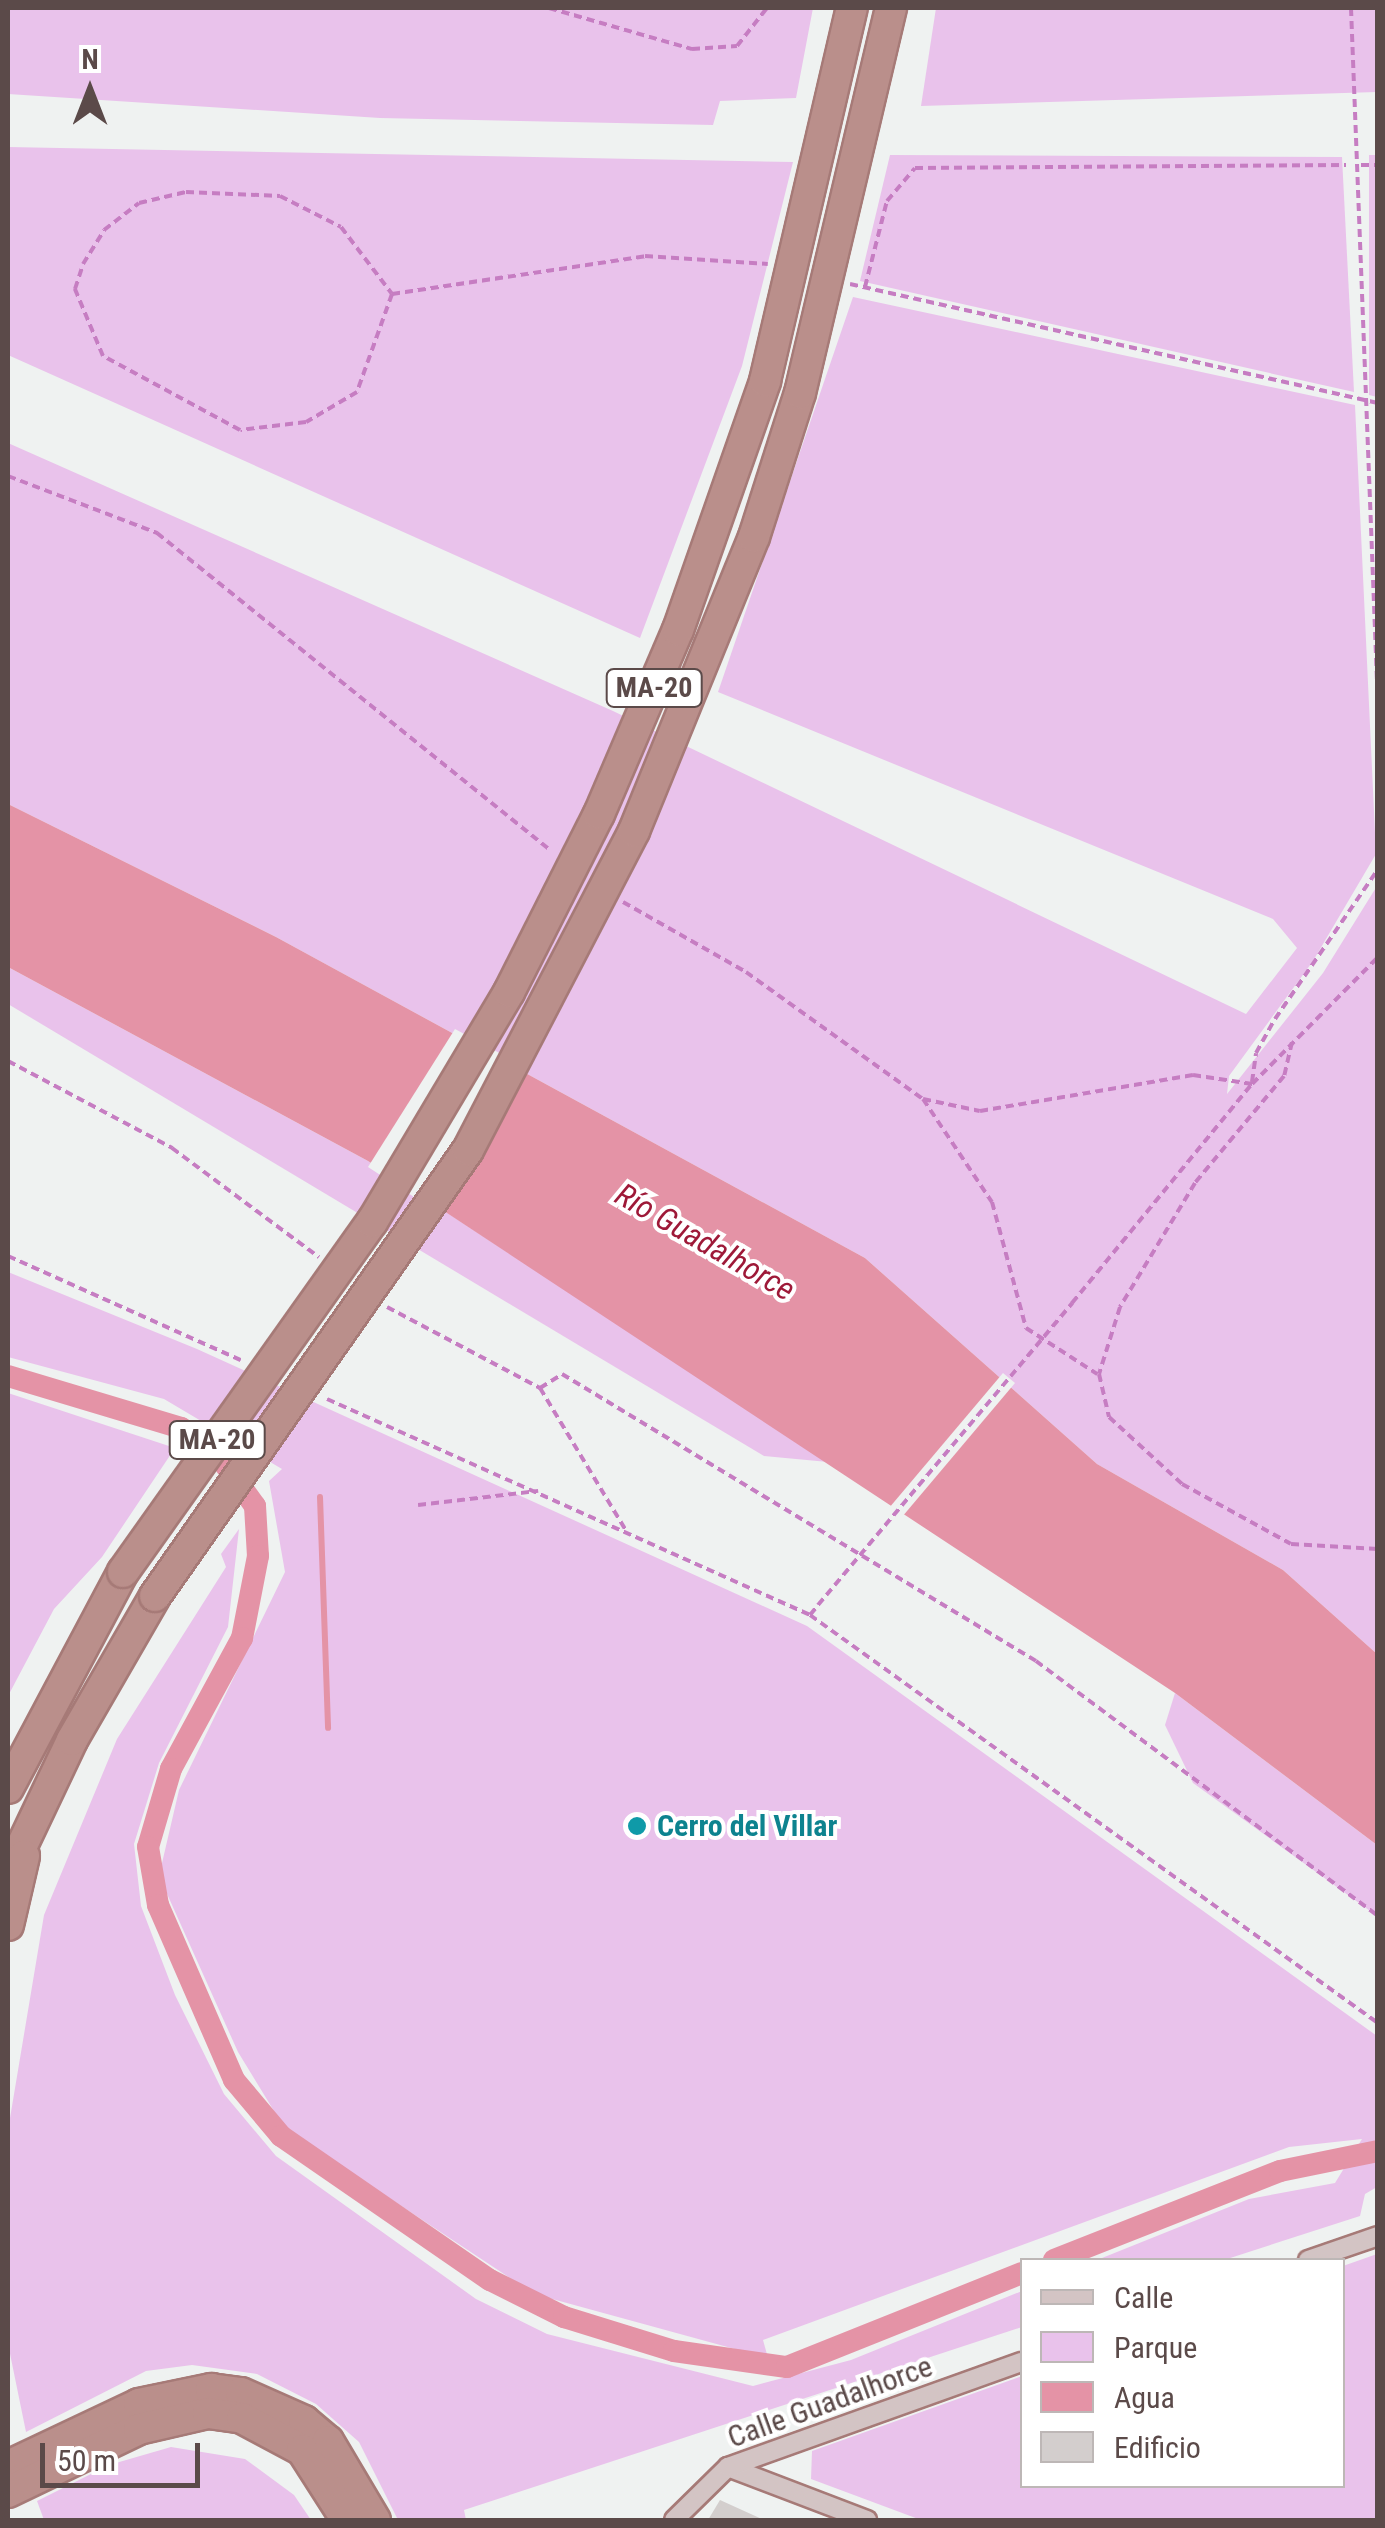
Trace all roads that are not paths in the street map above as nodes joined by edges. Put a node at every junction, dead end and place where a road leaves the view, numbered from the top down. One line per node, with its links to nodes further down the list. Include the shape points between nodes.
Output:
1 (852, 8): 3 (highway, MA-20, bridge, via 765,381 684,612 599,814 509,992 372,1222 122,1572)
2 (891, 8): 4 (highway, MA-20, bridge, via 800,393 754,537 634,831 546,1012 448,1182 155,1596)
3 (8, 1788)
4 (28, 1833): 5 (highway, MA-20); 6 (highway)
5 (8, 1875)
6 (8, 1925)
7 (1378, 2236): 8 (street)
8 (1314, 2258)
9 (1020, 2363): 11 (street, Calle Guadalhorce)
10 (8, 2466): 15 (highway, via 139,2404 210,2390 241,2393 290,2412 328,2441)
11 (728, 2467): 16 (street, Calle Guadalhorce); 17 (street)
12 (8, 2494): 13 (highway); 14 (highway, via 139,2429 208,2413 242,2418 302,2450)
13 (15, 2520)
14 (348, 2520)
15 (375, 2520)
16 (674, 2520)
17 (867, 2520)

